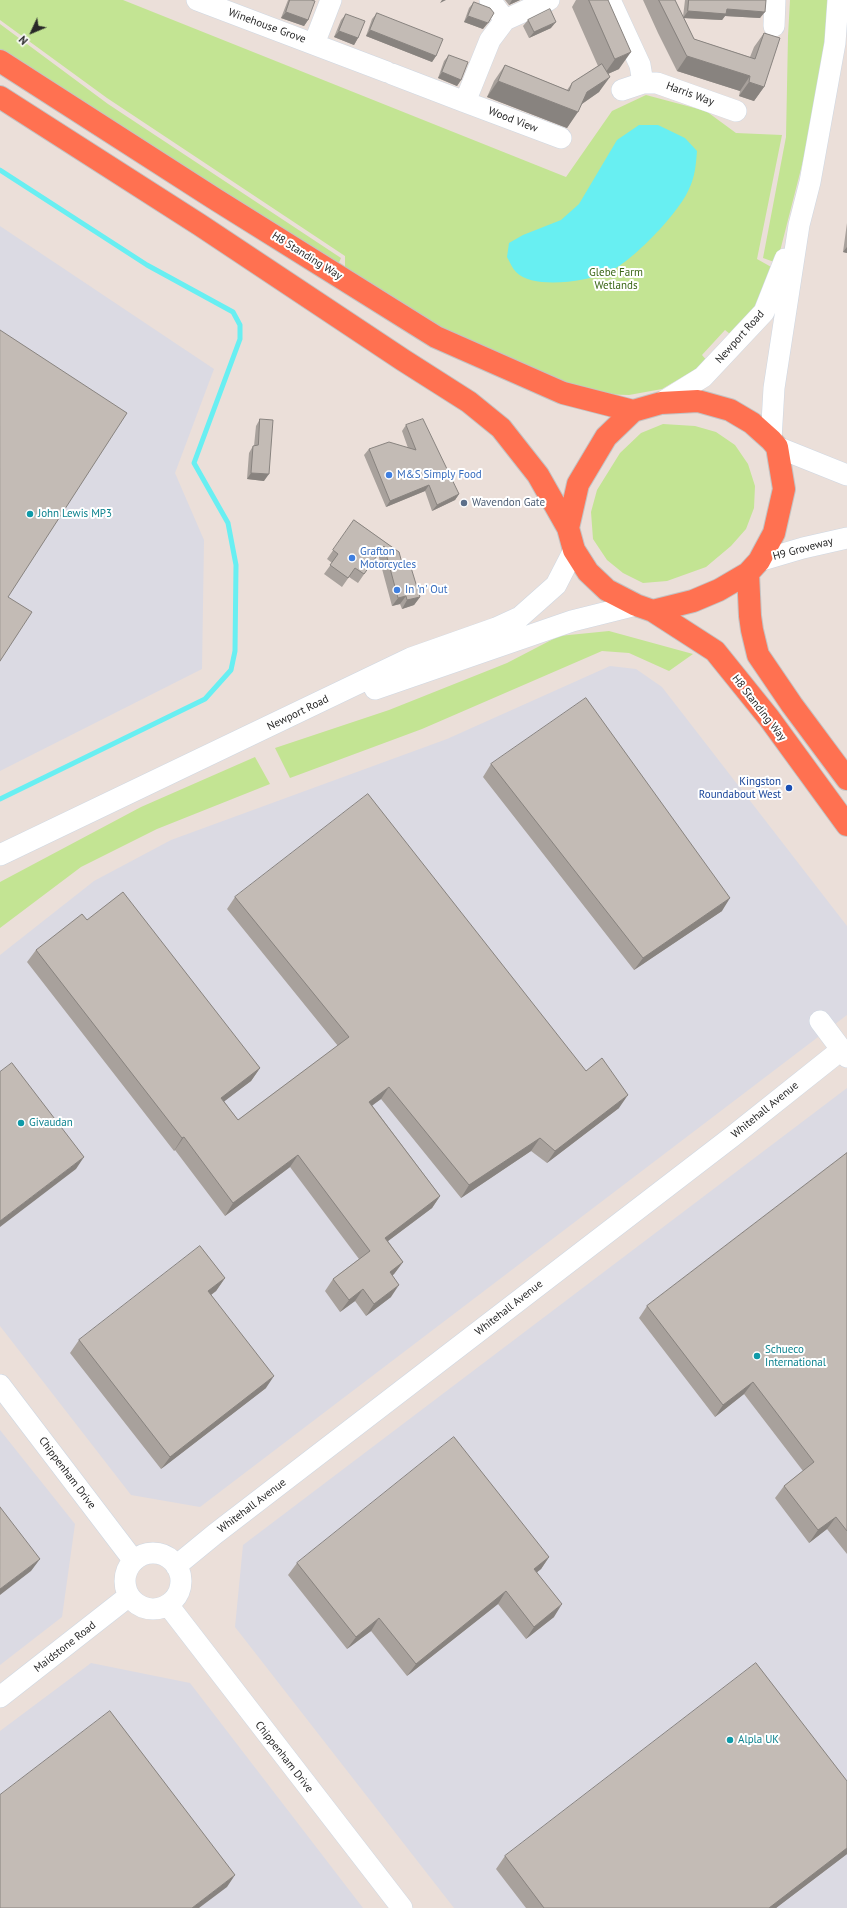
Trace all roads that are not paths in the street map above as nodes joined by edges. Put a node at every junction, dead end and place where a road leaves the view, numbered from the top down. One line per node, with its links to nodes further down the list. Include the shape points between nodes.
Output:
1 (197, 0): 10 (street, Winehouse Grove)
2 (331, 0): 10 (street, Winehouse Grove)
3 (490, 0): 8 (street)
4 (549, 0): 8 (street)
5 (610, 0): 13 (street, via 640,65)
6 (774, 0): 9 (street)
7 (838, 0): 19 (street, Newport Road, via 835,44 810,182)
8 (505, 20): 16 (street, via 490,40)
9 (774, 26)
10 (314, 44): 12 (street, Winehouse Grove)
11 (0, 61): 21 (highway, H8 Standing Way, via 436,337 563,393)
12 (389, 73): 16 (street, Wood View)
13 (643, 84): 14 (street, Harris Way); 17 (street, Harris Way, via 657,83)
14 (622, 90)
15 (0, 97): 24 (highway, via 469,402 501,428 538,476)
16 (465, 102): 18 (street, Wood View)
17 (736, 111)
18 (561, 138)
19 (799, 225): 20 (street, Newport Road, via 764,312 703,377); 22 (street, Newport Road, via 774,388)
20 (661, 403): 21 (highway); 22 (highway, via 698,401 730,410 752,423)
21 (633, 411): 24 (highway, via 606,437 578,484)
22 (774, 444): 23 (street); 27 (highway, via 784,489 774,533)
23 (847, 475)
24 (568, 528): 26 (highway, H8 Standing Way)
25 (847, 538): 27 (street, H9 Groveway, via 803,548)
26 (574, 550): 28 (highway, H8 Standing Way, via 588,572 607,590); 29 (street, Newport Road, via 556,585 520,617 411,658)
27 (754, 567): 28 (highway, via 719,590 693,601); 30 (highway, via 752,630 758,655)
28 (645, 608): 29 (street, via 552,628 424,671); 31 (highway, H8 Standing Way, via 715,651 769,718)
29 (256, 733): 32 (street, Newport Road)
30 (847, 779)
31 (847, 825)
32 (0, 855)
33 (820, 1021): 34 (street, Whitehall Avenue)
34 (844, 1053): 37 (street, Whitehall Avenue)
35 (0, 1385): 36 (street, Chippenham Drive)
36 (134, 1561): 37 (street, via 148,1554 156,1554 171,1560); 38 (street, via 126,1574 126,1589)
37 (176, 1566): 39 (street, via 181,1580 180,1587 178,1594)
38 (129, 1596): 39 (street, via 142,1607 155,1609); 40 (street, Maidstone Road)
39 (168, 1605): 41 (street, Chippenham Drive)
40 (0, 1697)
41 (402, 1908)

